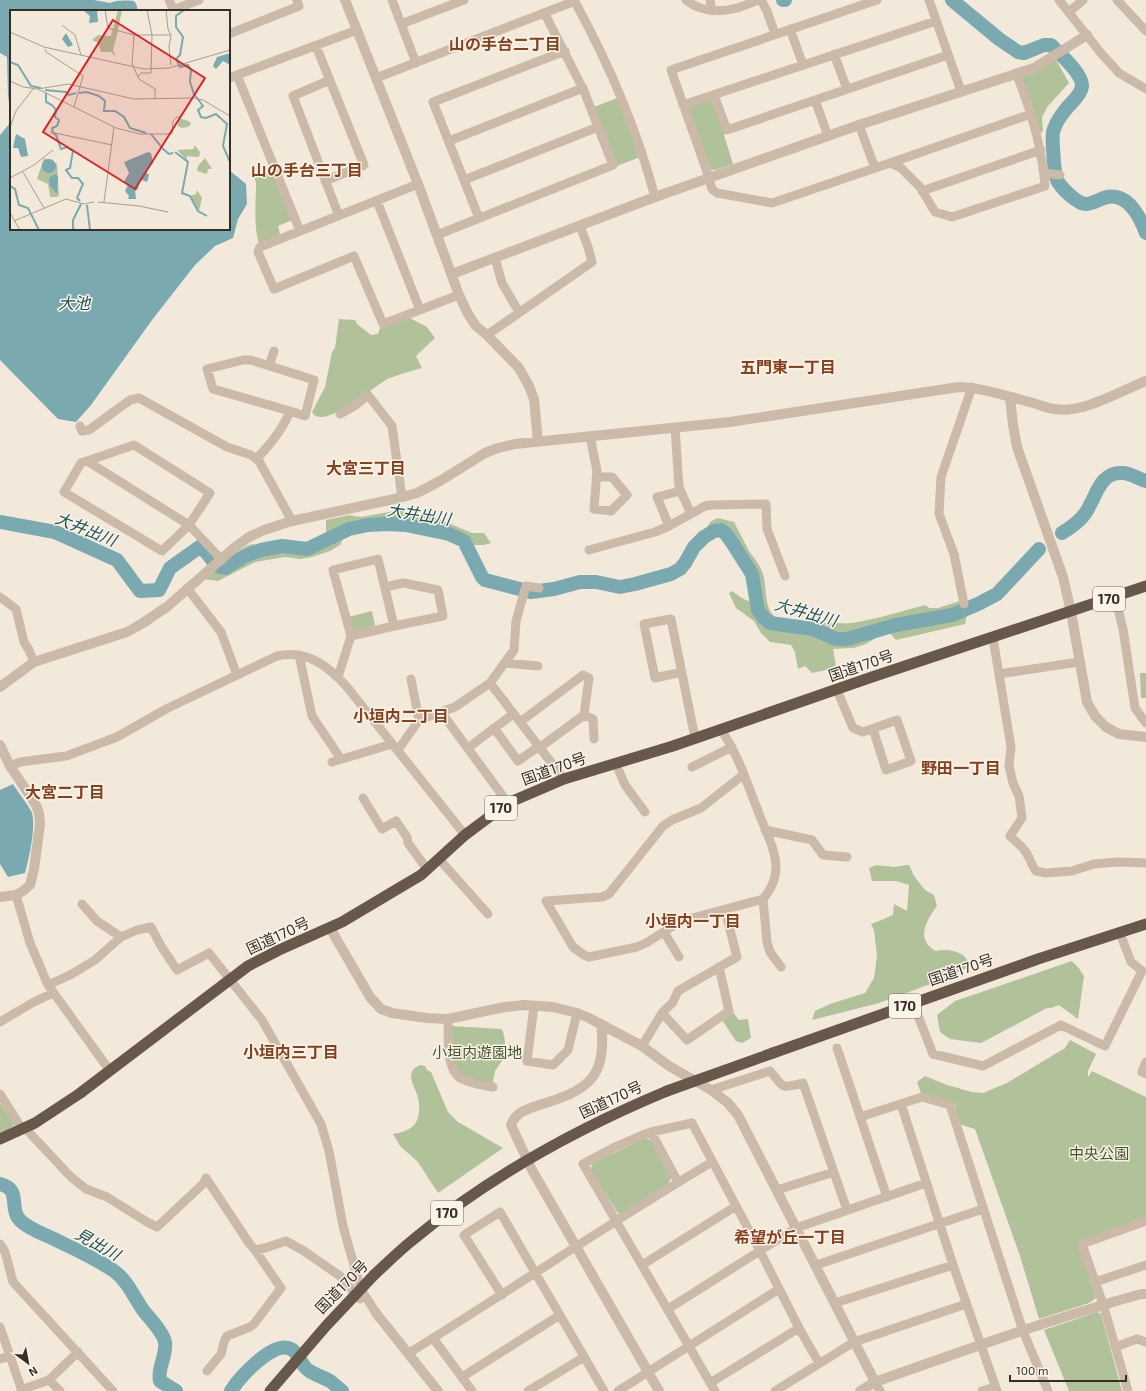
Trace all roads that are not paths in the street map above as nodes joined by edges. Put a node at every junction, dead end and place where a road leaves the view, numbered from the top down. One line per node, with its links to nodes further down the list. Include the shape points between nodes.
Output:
1 (170, 0): 16 (street)
2 (199, 0): 16 (street)
3 (297, 0): 25 (street, via 299,6)
4 (345, 0): 23 (street)
5 (392, 0): 21 (street)
6 (464, 0): 21 (street)
7 (686, 0): 17 (street, via 701,9)
8 (710, 0): 17 (street)
9 (759, 0): 17 (street, via 733,10); 26 (street, via 767,11)
10 (877, 0): 22 (street)
11 (929, 0): 20 (street)
12 (1059, 0): 18 (street)
13 (1083, 0): 18 (street)
14 (1117, 0): 24 (street)
15 (574, 1): 19 (street); 60 (street, via 620,96)
16 (173, 10)
17 (712, 11)
18 (1069, 12): 27 (street)
19 (545, 14): 29 (street); 32 (street)
20 (936, 21): 30 (street); 31 (street)
21 (401, 24): 32 (street)
22 (790, 29): 26 (street); 33 (street)
23 (357, 30): 28 (street); 36 (street)
24 (1146, 31)
25 (230, 34)
26 (775, 34): 44 (street, via 671,70)
27 (1087, 35): 34 (street, via 1034,68); 40 (street, via 1119,73)
28 (316, 46): 35 (street); 37 (street)
29 (565, 51): 38 (street); 49 (street, via 433,102)
30 (834, 54): 33 (street); 39 (street)
31 (948, 55): 39 (street); 41 (street)
32 (416, 63): 36 (street)
33 (803, 65): 42 (street)
34 (1016, 73): 41 (street); 45 (street)
35 (233, 77): 65 (street)
36 (376, 78): 58 (street)
37 (330, 80): 57 (street, via 293,96); 57 (street, via 364,165)
38 (583, 88): 47 (street); 49 (street)
39 (847, 89): 43 (street)
40 (1146, 89)
41 (961, 92): 46 (street)
42 (714, 95): 43 (street, via 727,130); 44 (street)
43 (815, 100): 48 (street)
44 (683, 105): 55 (street)
45 (1031, 114): 50 (street); 51 (street)
46 (859, 125): 48 (street); 52 (street)
47 (598, 127): 56 (street); 63 (street, via 613,165)
48 (828, 136): 55 (street)
49 (449, 142): 56 (street)
50 (1041, 150): 53 (street); 59 (street)
51 (890, 163): 52 (street); 59 (street, via 901,168)
52 (875, 168): 55 (street, via 772,203 717,193 712,189)
53 (1047, 173): 54 (street); 59 (street, via 1045,186 952,217 935,212)
54 (1060, 175)
55 (709, 178): 60 (street)
56 (464, 180): 63 (street)
57 (325, 181): 62 (street)
58 (418, 184): 61 (street); 66 (street)
59 (922, 191)
60 (655, 197): 64 (street)
61 (377, 201): 62 (street); 70 (street)
62 (339, 216): 65 (street)
63 (479, 218): 66 (street)
64 (580, 226): 67 (street); 71 (street, via 592,262)
65 (300, 231): 70 (street, via 260,247 258,252 274,289 354,256 383,324)
66 (437, 235): 68 (street)
67 (495, 258): 68 (street); 71 (street, via 502,283)
68 (452, 274): 69 (street)
69 (459, 294): 70 (street); 72 (street, via 476,326)
70 (420, 310)
71 (519, 312): 72 (street)
72 (487, 335): 83 (street, via 519,368 529,386 534,399)
73 (274, 351): 74 (street)
74 (270, 366): 78 (street, via 314,380 305,416); 78 (street, via 243,360 207,369 213,389)
75 (1146, 380): 77 (street, via 1077,408 1055,409)
76 (972, 387): 77 (street); 81 (street, via 730,422); 102 (street, via 941,477 939,514 954,554)
77 (1010, 397): 103 (street, via 1017,447 1063,577)
78 (290, 410): 84 (street, via 285,423)
79 (340, 414): 88 (street, via 368,394 392,426)
80 (80, 426): 84 (street, via 82,431 89,430 130,400 139,398 227,447)
81 (675, 427): 82 (street); 87 (street)
82 (590, 436): 83 (street); 86 (street)
83 (538, 442): 88 (street, via 498,448 485,453 440,481 417,493)
84 (256, 459): 90 (street)
85 (87, 461): 91 (street); 91 (street, via 134,445 210,493); 91 (street, via 81,463 64,492 162,551)
86 (596, 477)
87 (680, 492): 89 (street); 92 (street, via 657,497)
88 (402, 497): 90 (street)
89 (691, 514): 92 (street); 95 (street, via 711,505 766,504 767,529)
90 (292, 521): 94 (street, via 249,537)
91 (188, 525): 94 (street)
92 (669, 526): 93 (street)
93 (589, 550)
94 (222, 560): 98 (street)
95 (785, 576)
96 (1146, 586): 100 (highway, 国道170号 / 170)
97 (384, 587): 104 (street); 104 (street, via 403,583 438,590 443,616); 105 (street, via 378,559 332,570)
98 (187, 588): 108 (street, via 168,606 127,632); 114 (street, via 221,632)
99 (539, 588): 110 (street, via 525,590 516,621 514,650)
100 (1115, 596): 103 (highway, 国道170号 / 170); 125 (street, via 1123,629 1135,708)
101 (0, 597): 108 (street, via 16,609 24,642)
102 (964, 604)
103 (1071, 612): 106 (highway, 国道170号 / 170); 109 (street)
104 (394, 626): 105 (street)
105 (350, 636): 115 (street)
106 (993, 638): 113 (street); 119 (highway, 国道170号 / 170)
107 (299, 655): 114 (street, via 288,653 277,656); 115 (street, via 317,661); 137 (street, via 312,716)
108 (34, 662): 118 (street)
109 (1079, 662): 113 (street); 129 (street, via 1087,702 1095,716 1106,727 1119,734)
110 (504, 664): 111 (street); 117 (street)
111 (538, 666)
112 (682, 672): 112 (street, via 671,618 644,624 655,678); 130 (street)
113 (999, 674): 151 (street, via 1011,747 1009,766 1019,796 1022,818 1010,836 1024,850 1032,866 1036,871 1046,873 1072,871 1094,864)
114 (237, 675): 140 (street, via 166,709 117,737 66,756 20,762)
115 (338, 676): 133 (street)
116 (411, 679): 123 (street)
117 (490, 683): 120 (street); 121 (street)
118 (0, 687)
119 (837, 690): 127 (street, via 853,728 863,732); 128 (highway, 国道170号 / 170)
120 (441, 712): 123 (street); 136 (street)
121 (513, 714): 124 (street); 126 (street)
122 (584, 715): 124 (street, via 589,678 583,675); 131 (street, via 593,719); 134 (street)
123 (419, 720): 133 (street)
124 (520, 722): 134 (street)
125 (1146, 723)
126 (494, 728): 134 (street, via 518,761); 136 (street)
127 (873, 729): 127 (street, via 897,720 911,761 886,770)
128 (721, 730): 130 (highway, 国道170号 / 170); 135 (street)
129 (1146, 737)
130 (695, 738): 139 (highway, 国道170号 / 170)
131 (594, 739)
132 (0, 745): 140 (street)
133 (395, 747): 137 (street); 148 (street)
134 (539, 747): 143 (street)
135 (732, 747): 141 (street); 142 (street)
136 (468, 748): 145 (street)
137 (341, 759): 138 (street)
138 (332, 762)
139 (616, 764): 143 (highway, 国道170号 / 170); 146 (street, via 625,785)
140 (10, 766): 153 (street, via 36,805 40,824 30,885)
141 (692, 767)
142 (743, 775): 147 (street); 162 (street, via 701,808 663,826 609,894 602,897 546,901 573,947 589,957 637,947)
143 (564, 779): 145 (highway, 国道170号 / 170)
144 (363, 798): 152 (street, via 382,829 396,821 408,843)
145 (508, 803): 148 (highway, 国道170号 / 170)
146 (645, 812)
147 (765, 830): 149 (street, via 812,840 823,855); 155 (street, via 776,866 773,884)
148 (465, 835): 150 (highway, 国道170号 / 170)
149 (847, 857)
150 (439, 859): 152 (highway, 国道170号 / 170); 158 (street)
151 (1146, 863)
152 (428, 869): 161 (highway, 国道170号 / 170)
153 (16, 895): 154 (street); 171 (street, via 30,942)
154 (0, 897)
155 (763, 899): 157 (street); 168 (street, via 767,942 770,952)
156 (82, 904): 164 (street, via 98,922)
157 (725, 910): 162 (street, via 681,922); 167 (street, via 737,957)
158 (488, 914)
159 (1146, 916): 166 (highway, 国道170号 / 170, via 1070,944)
160 (1146, 924): 163 (highway, 国道170号 / 170)
161 (330, 928): 170 (highway, 国道170号 / 170, via 261,958); 176 (street, via 370,998 381,1009 392,1013)
162 (664, 932): 165 (street)
163 (1120, 933): 166 (highway, 国道170号 / 170); 169 (street, via 1131,962)
164 (121, 937): 170 (street, via 151,927 177,970 208,953); 171 (street, via 95,960)
165 (679, 957)
166 (1038, 959): 172 (highway, 国道170号 / 170)
167 (719, 967): 175 (street, via 678,991 673,1002); 175 (street, via 729,1011 686,1040)
168 (781, 967)
169 (1144, 972): 172 (street, via 1105,1046 1061,1025 983,1066 933,1054)
170 (230, 980): 182 (highway, 国道170号 / 170); 219 (street, via 262,1020 321,1124 329,1151 343,1226 359,1283)
171 (51, 989): 177 (street); 182 (street)
172 (913, 1003): 192 (highway, 国道170号 / 170, bridge, via 667,1091 595,1123)
173 (534, 1006): 174 (street); 174 (street, via 527,1061 553,1065 561,1058 568,1050); 176 (street, via 505,1007)
174 (577, 1013): 178 (street)
175 (662, 1013): 179 (street)
176 (448, 1019): 184 (street, via 451,1064 455,1072 459,1078)
177 (0, 1022)
178 (601, 1024): 179 (street); 192 (street, via 602,1058 594,1076 568,1095 514,1117 511,1125)
179 (642, 1046): 185 (street, via 669,1066)
180 (837, 1048): 188 (street)
181 (1146, 1062): 183 (street, via 1142,1072)
182 (110, 1071): 189 (highway, 国道170号 / 170, via 68,1102)
183 (1146, 1074)
184 (493, 1087)
185 (711, 1090): 194 (street, via 770,1071 781,1085 786,1087 803,1083); 197 (street, via 728,1103 738,1115)
186 (0, 1094): 189 (street)
187 (901, 1104): 188 (street); 196 (street); 200 (street, via 922,1097 950,1105)
188 (860, 1117): 198 (street)
189 (23, 1128): 191 (highway, 国道170号 / 170); 208 (street, via 86,1189 107,1197 157,1227 203,1184 206,1178)
190 (651, 1132): 193 (street, via 692,1123); 195 (street); 203 (street, via 583,1164)
191 (0, 1139)
192 (527, 1159): 207 (street); 251 (highway, 国道170号 / 170, bridge, via 413,1239 374,1275 326,1326)
193 (712, 1162): 195 (street); 199 (street)
194 (834, 1172): 197 (street); 201 (street)
195 (678, 1182): 203 (street)
196 (926, 1183): 198 (street); 204 (street)
197 (777, 1190): 205 (street)
198 (886, 1197): 201 (street)
199 (736, 1206): 209 (street); 210 (street)
200 (983, 1209): 204 (street); 228 (street)
201 (847, 1210): 205 (street)
202 (1146, 1221): 215 (street, via 1082,1244)
203 (616, 1222): 207 (street); 210 (street)
204 (940, 1224): 211 (street); 212 (street)
205 (796, 1228): 209 (street); 211 (street)
206 (0, 1244): 235 (street, via 5,1252 13,1282)
207 (575, 1247): 214 (street); 242 (street)
208 (255, 1250): 219 (street, via 286,1241 340,1276 360,1299); 241 (street, via 281,1288 254,1324 227,1336 221,1354)
209 (760, 1251): 216 (street); 223 (street)
210 (642, 1265): 223 (street)
211 (816, 1265): 220 (street)
212 (953, 1265): 220 (street); 221 (street)
213 (1146, 1265): 215 (street)
214 (535, 1272): 218 (street); 218 (street, via 500,1212 464,1236); 225 (street)
215 (1095, 1282): 222 (street)
216 (779, 1289): 227 (street); 233 (street)
217 (1146, 1294): 222 (street)
218 (502, 1295): 229 (street)
219 (370, 1303): 224 (street)
220 (835, 1304): 230 (street)
221 (966, 1304): 230 (street); 232 (street)
222 (1103, 1304): 228 (street); 234 (street)
223 (668, 1309): 233 (street)
224 (376, 1312): 236 (street)
225 (560, 1316): 238 (street); 243 (street)
226 (0, 1328): 237 (street)
227 (799, 1328): 240 (street); 246 (street)
228 (1023, 1331): 232 (street); 261 (street)
229 (432, 1338): 236 (street); 243 (street)
230 (854, 1342): 240 (street); 245 (street)
231 (1146, 1342): 234 (street, via 1137,1339)
232 (980, 1345): 245 (street); 247 (street)
233 (688, 1347): 242 (street); 246 (street)
234 (1115, 1347): 262 (street)
235 (78, 1352): 244 (street); 250 (street)
236 (409, 1353): 252 (street)
237 (10, 1356): 239 (street); 248 (street)
238 (584, 1357): 254 (street); 255 (street)
239 (0, 1359)
240 (819, 1363): 258 (street)
241 (207, 1371)
242 (648, 1372): 256 (street); 257 (street)
243 (462, 1377): 253 (street)
244 (49, 1380): 248 (street); 249 (street)
245 (877, 1386): 259 (street)
246 (712, 1387)
247 (996, 1389): 260 (street)
248 (21, 1390)
249 (60, 1391)
250 (113, 1391)
251 (270, 1391)
252 (438, 1391)
253 (472, 1391)
254 (528, 1391)
255 (604, 1391)
256 (618, 1391)
257 (659, 1391)
258 (775, 1391)
259 (860, 1391)
260 (982, 1391)
261 (1048, 1391)
262 (1128, 1391)

